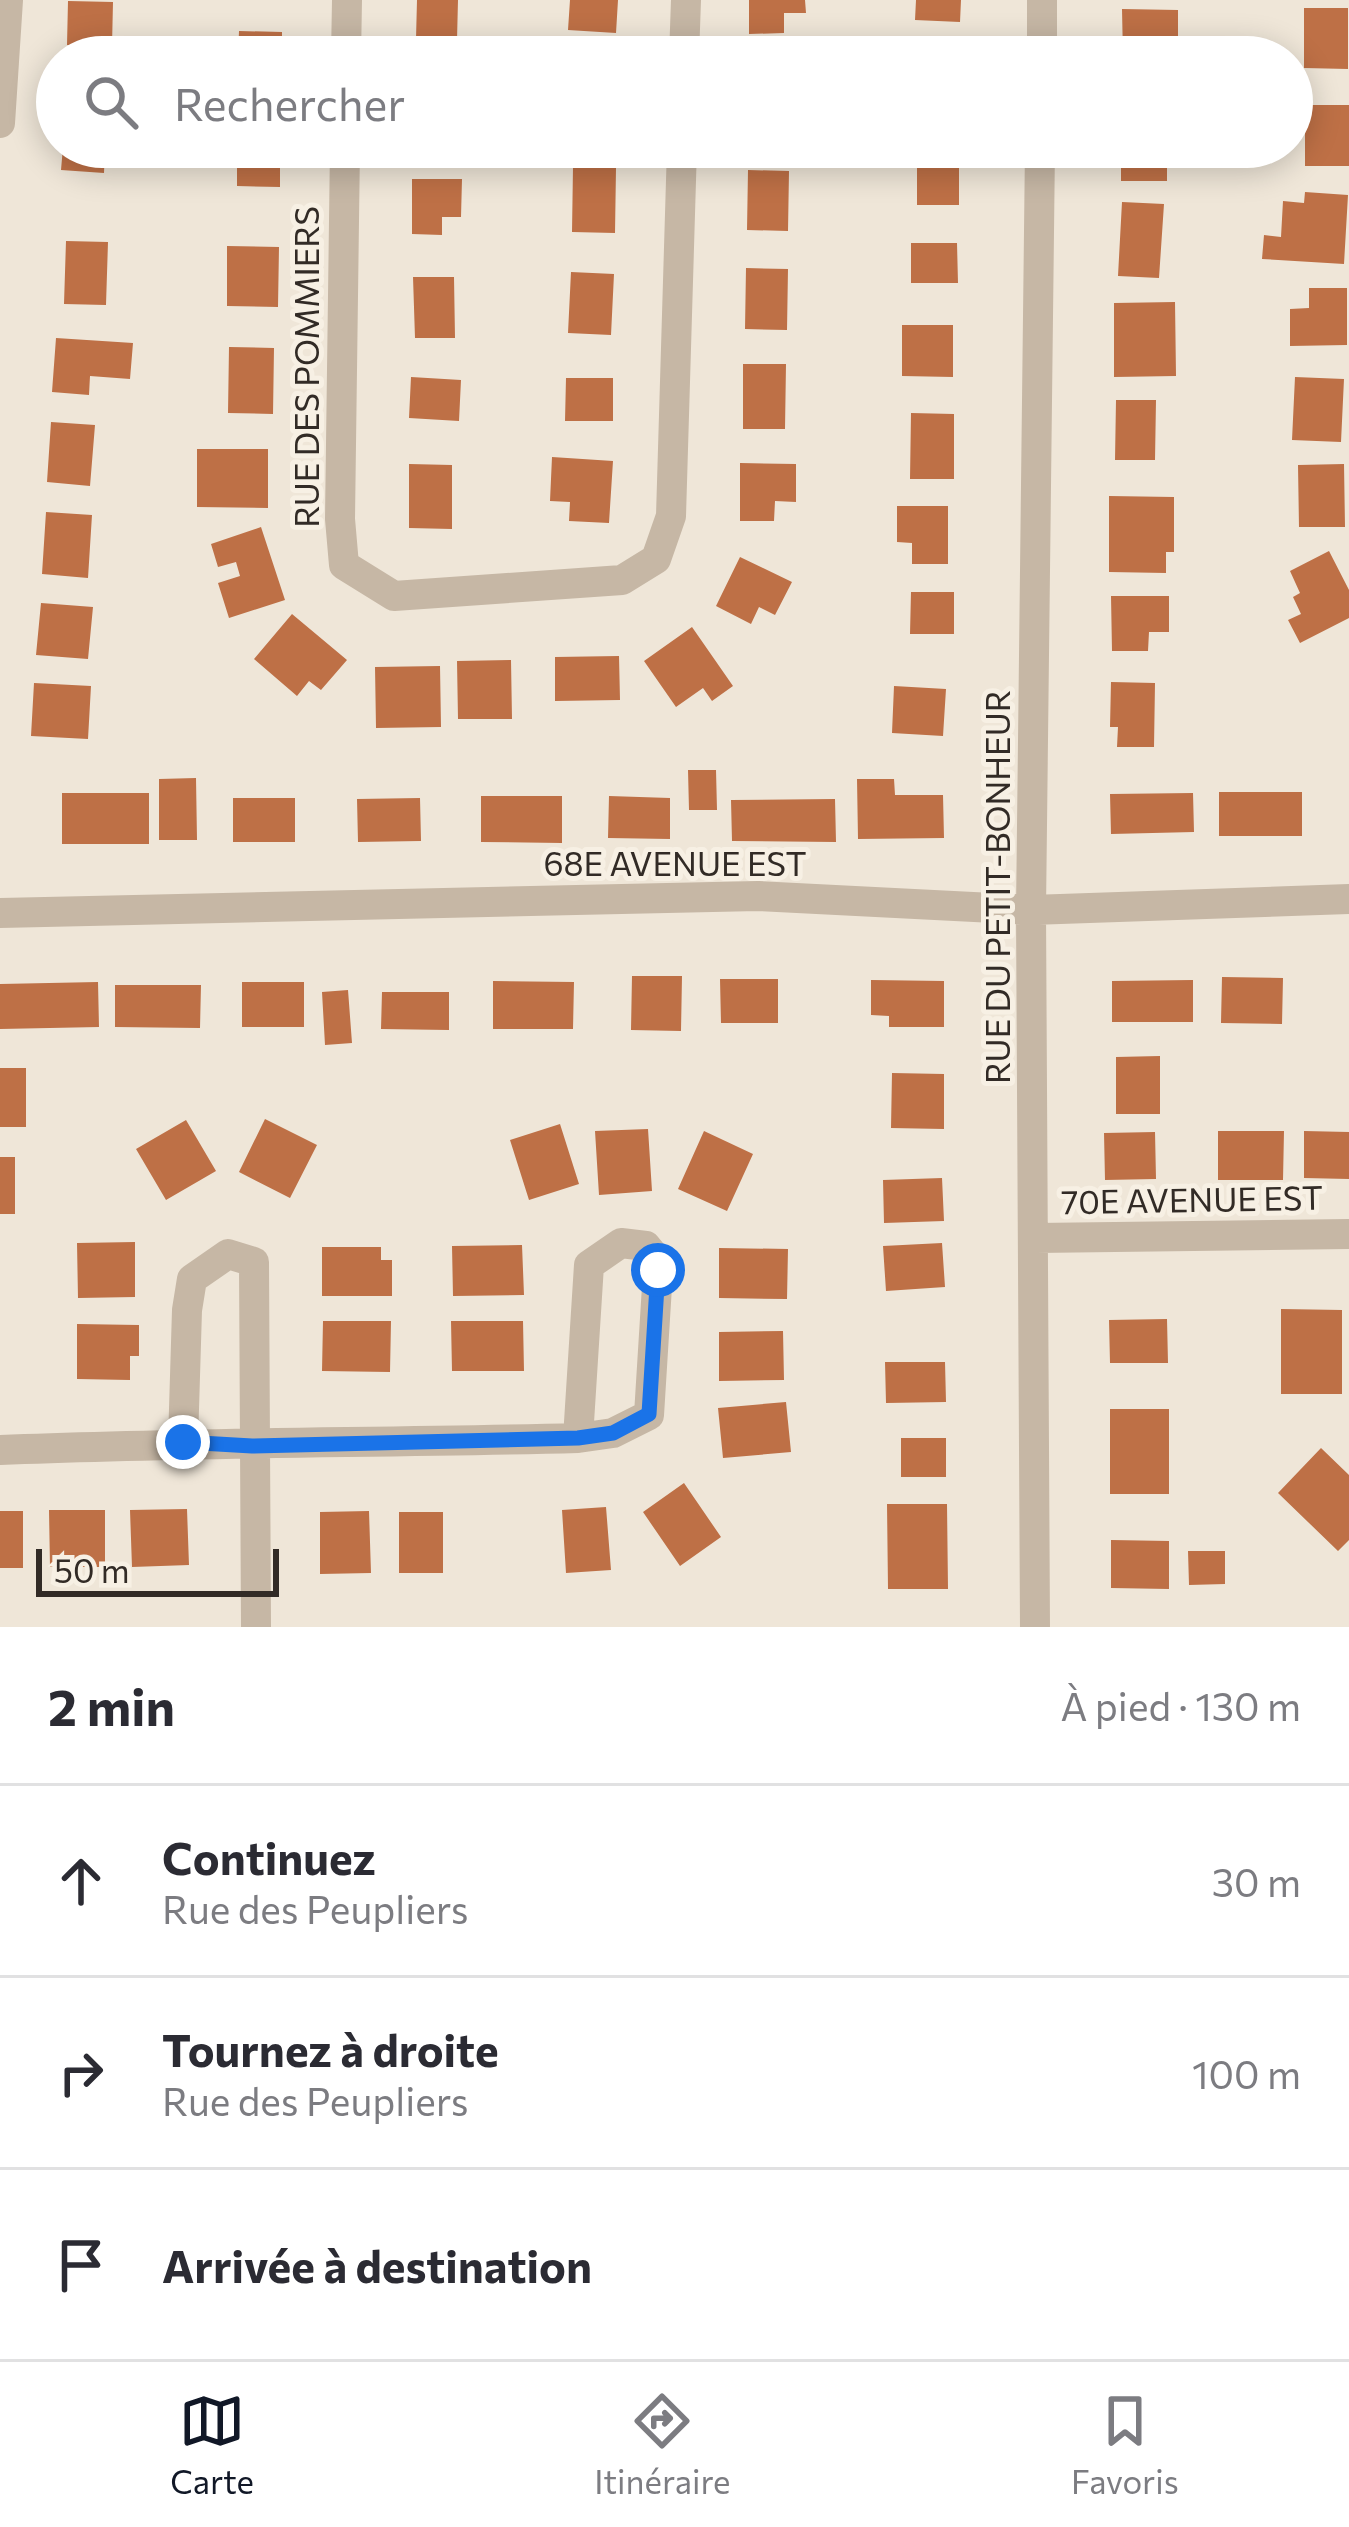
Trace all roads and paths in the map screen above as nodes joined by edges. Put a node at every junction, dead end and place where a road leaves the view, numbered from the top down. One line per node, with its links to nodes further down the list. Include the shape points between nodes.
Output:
1 (8, 0): 8 (street)
2 (347, 0): 5 (street)
3 (686, 0): 6 (street)
4 (1042, 0): 7 (street)
5 (346, 36)
6 (685, 36)
7 (1042, 36)
8 (0, 123)
9 (345, 168): 10 (street, RUE DES POMMIERS, via 344,565 394,596 622,580 656,559 671,516)
10 (681, 168)
11 (1040, 168): 13 (street, RUE DU PETIT-BONHEUR)
12 (1349, 899): 13 (street, 68E AVENUE EST)
13 (1031, 910): 14 (street, 68E AVENUE EST, via 758,896); 16 (street, RUE DU PETIT-BONHEUR)
14 (0, 914)
15 (1349, 1234): 16 (street, 70E AVENUE EST)
16 (1036, 1238): 22 (street, RUE DU PETIT-BONHEUR)
17 (578, 1438): 17 (street, via 613,1433 649,1414 658,1270 646,1246 621,1243 589,1265); 19 (street)
18 (183, 1442): 19 (street); 19 (street, via 192,1279 228,1253 254,1262); 20 (street)
19 (252, 1446): 21 (street)
20 (0, 1450)
21 (256, 1627)
22 (1035, 1627)

